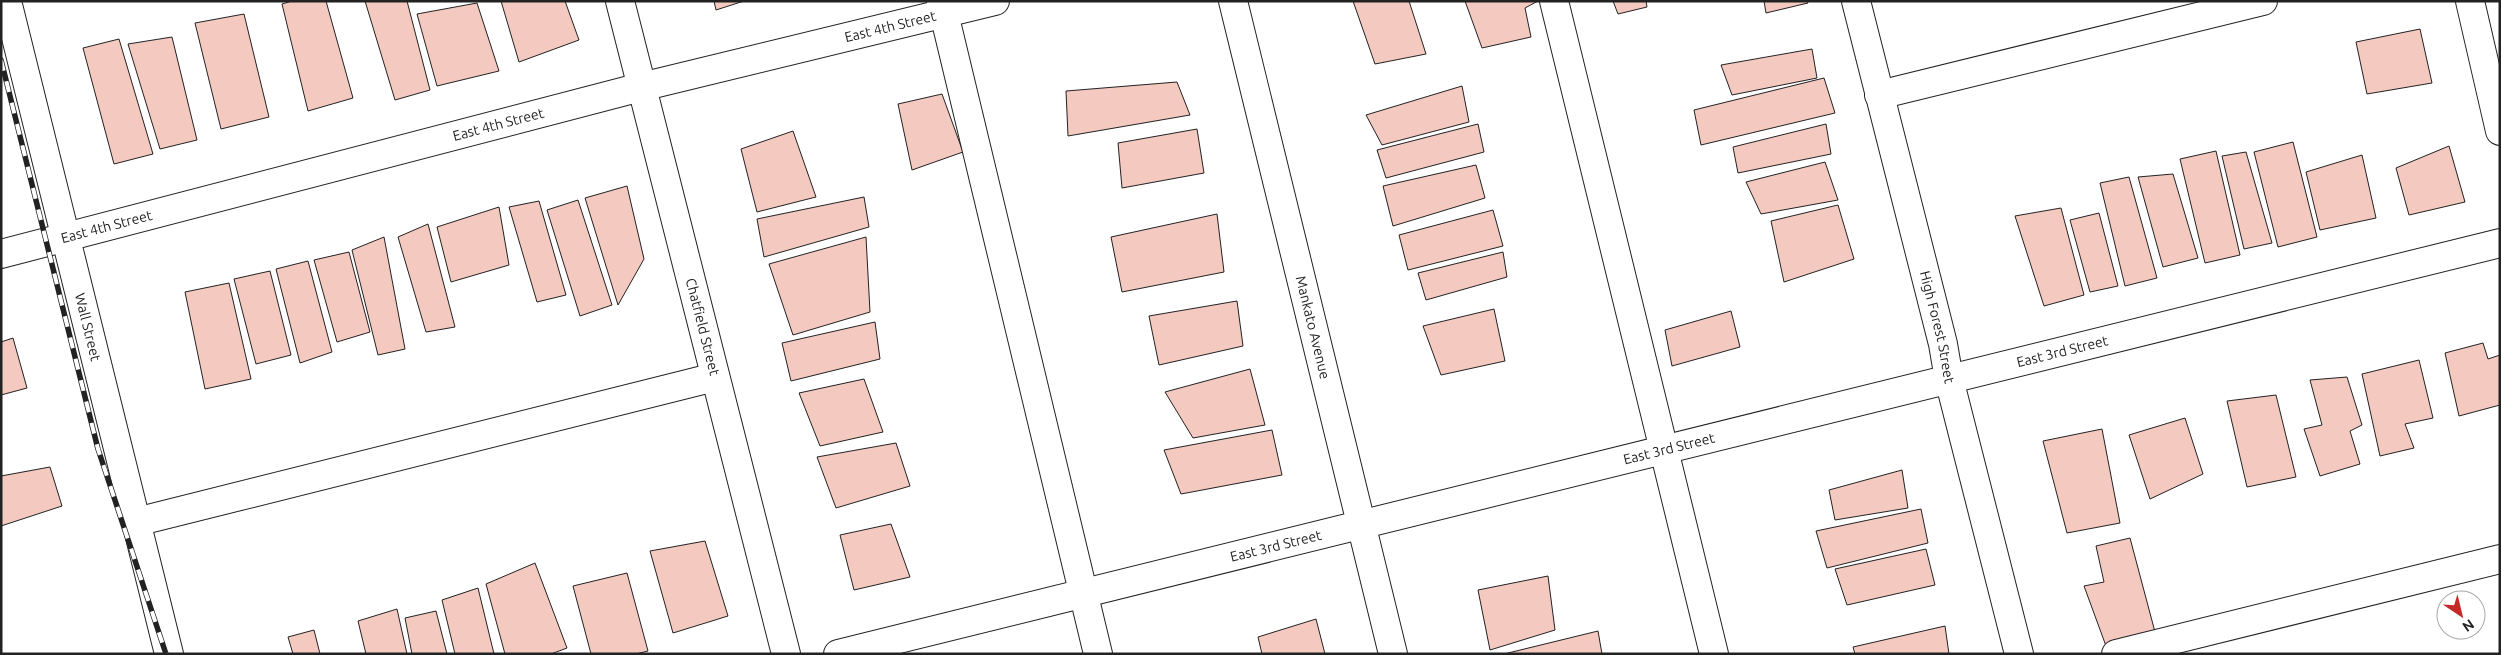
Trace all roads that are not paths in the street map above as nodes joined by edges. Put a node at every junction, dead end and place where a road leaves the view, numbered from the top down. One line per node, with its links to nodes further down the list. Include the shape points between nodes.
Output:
1 (7, 1): 13 (street, Wall Street)
2 (620, 1): 10 (street, Chatfield Street)
3 (995, 1): 9 (street, East 4th Street)
4 (1233, 1): 20 (street, Mankato Avenue)
5 (1554, 1): 18 (street)
6 (1856, 1): 11 (street, High Forest Street)
7 (2263, 1): 11 (street)
8 (2470, 1): 12 (street)
9 (942, 7): 10 (street, East 4th Street); 22 (street)
10 (641, 87): 13 (street, East 4th Street); 16 (street, Chatfield Street)
11 (1879, 95): 17 (street, High Forest Street, via 1943,344)
12 (2500, 131)
13 (66, 238): 15 (street, East 4th Street); 19 (street, Wall Street)
14 (2500, 244): 17 (street, East 3rd Street)
15 (1, 254)
16 (715, 377): 19 (street); 24 (street, Chatfield Street)
17 (1949, 379): 18 (street, East 3rd Street); 29 (street, High Forest Street)
18 (1665, 449): 20 (street, East 3rd Street); 28 (street)
19 (136, 522): 23 (street, Wall Street)
20 (1360, 524): 22 (street, East 3rd Street); 27 (street, Mankato Avenue)
21 (2500, 559): 30 (street)
22 (1083, 592): 25 (street, East 3rd Street); 26 (street)
23 (169, 654)
24 (786, 654)
25 (838, 654)
26 (1098, 654)
27 (1393, 654)
28 (1714, 654)
29 (2019, 654)
30 (2116, 654)

